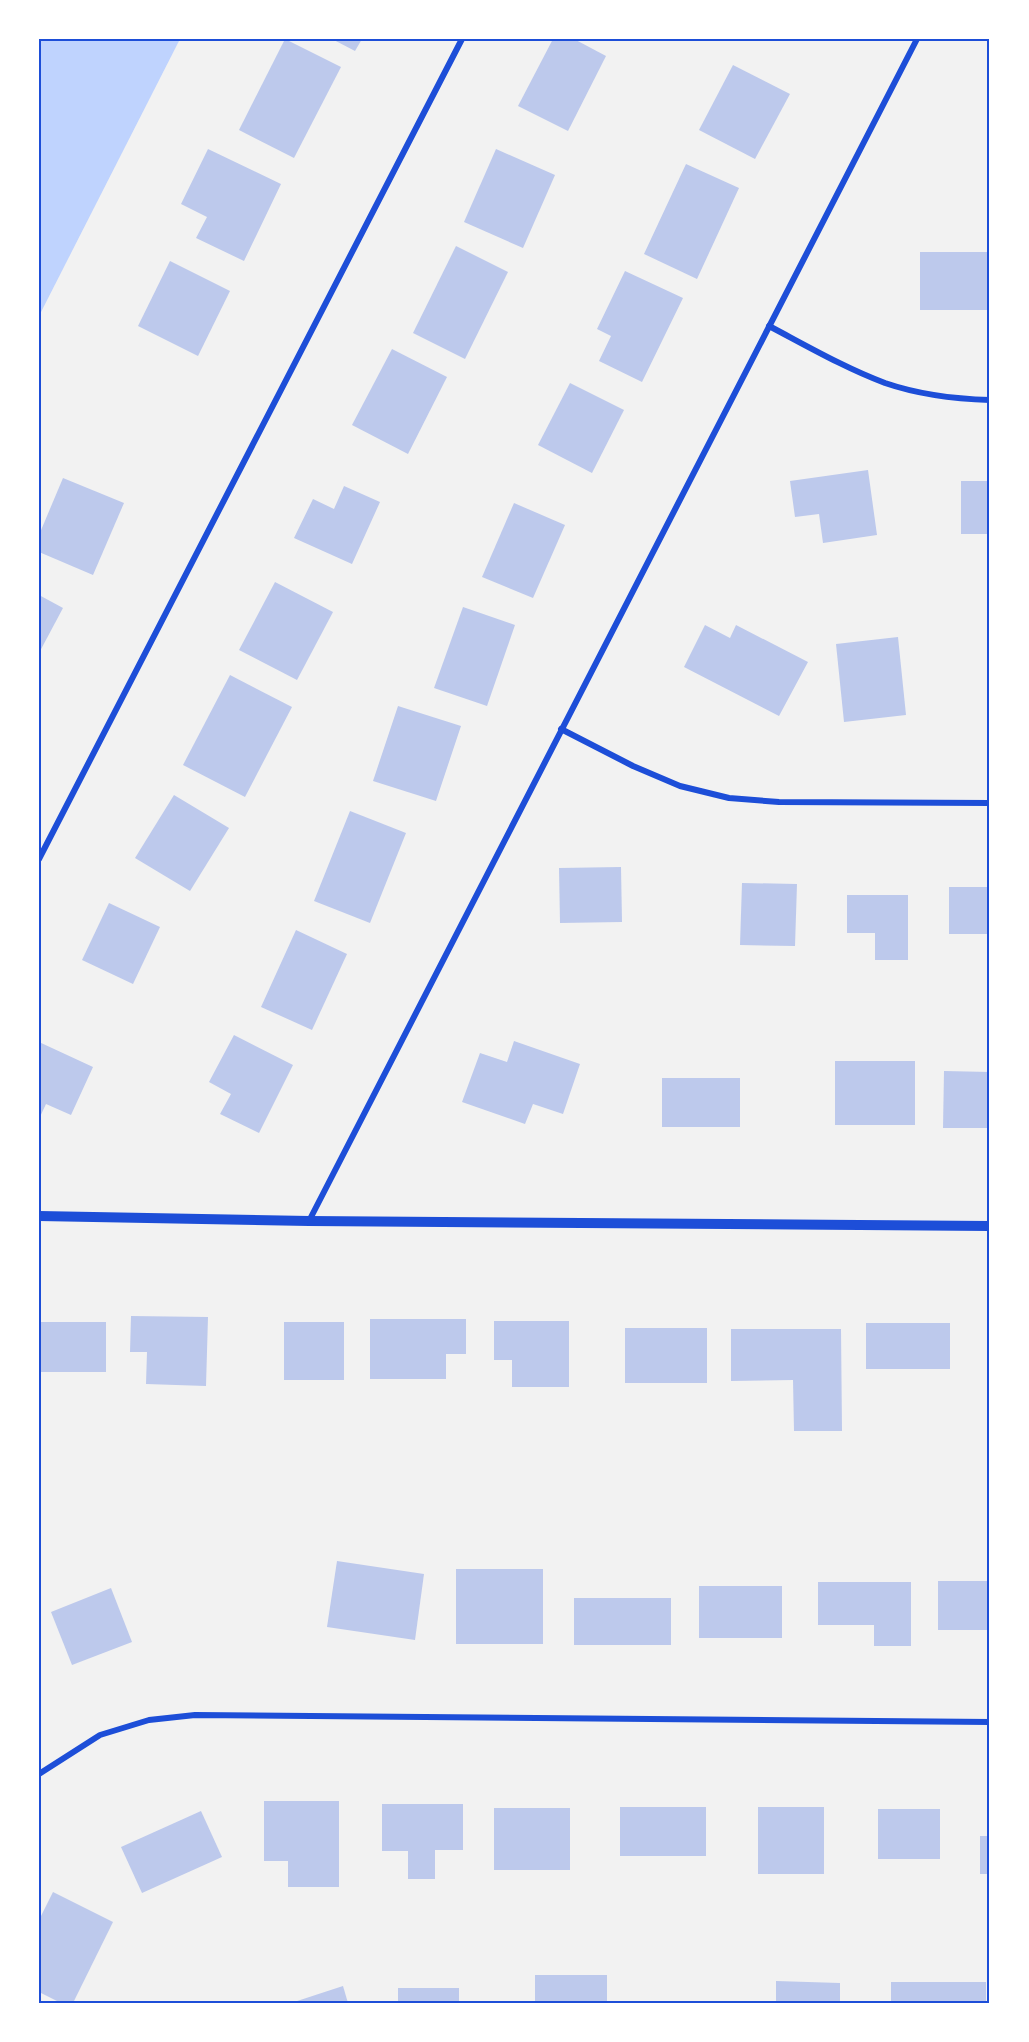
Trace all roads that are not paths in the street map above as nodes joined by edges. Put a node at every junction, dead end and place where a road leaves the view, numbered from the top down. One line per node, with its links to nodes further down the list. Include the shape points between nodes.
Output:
1 (462, 39): 7 (street)
2 (917, 39): 3 (street)
3 (769, 326): 4 (street, via 887,383 936,395); 5 (street)
4 (990, 400)
5 (561, 729): 6 (street, via 680,786 729,798 778,802); 9 (street)
6 (990, 803)
7 (39, 859)
8 (39, 1216): 9 (street)
9 (309, 1221): 10 (street)
10 (990, 1226)
11 (990, 1722): 12 (street, via 195,1715 148,1720 100,1735)
12 (39, 1774)

